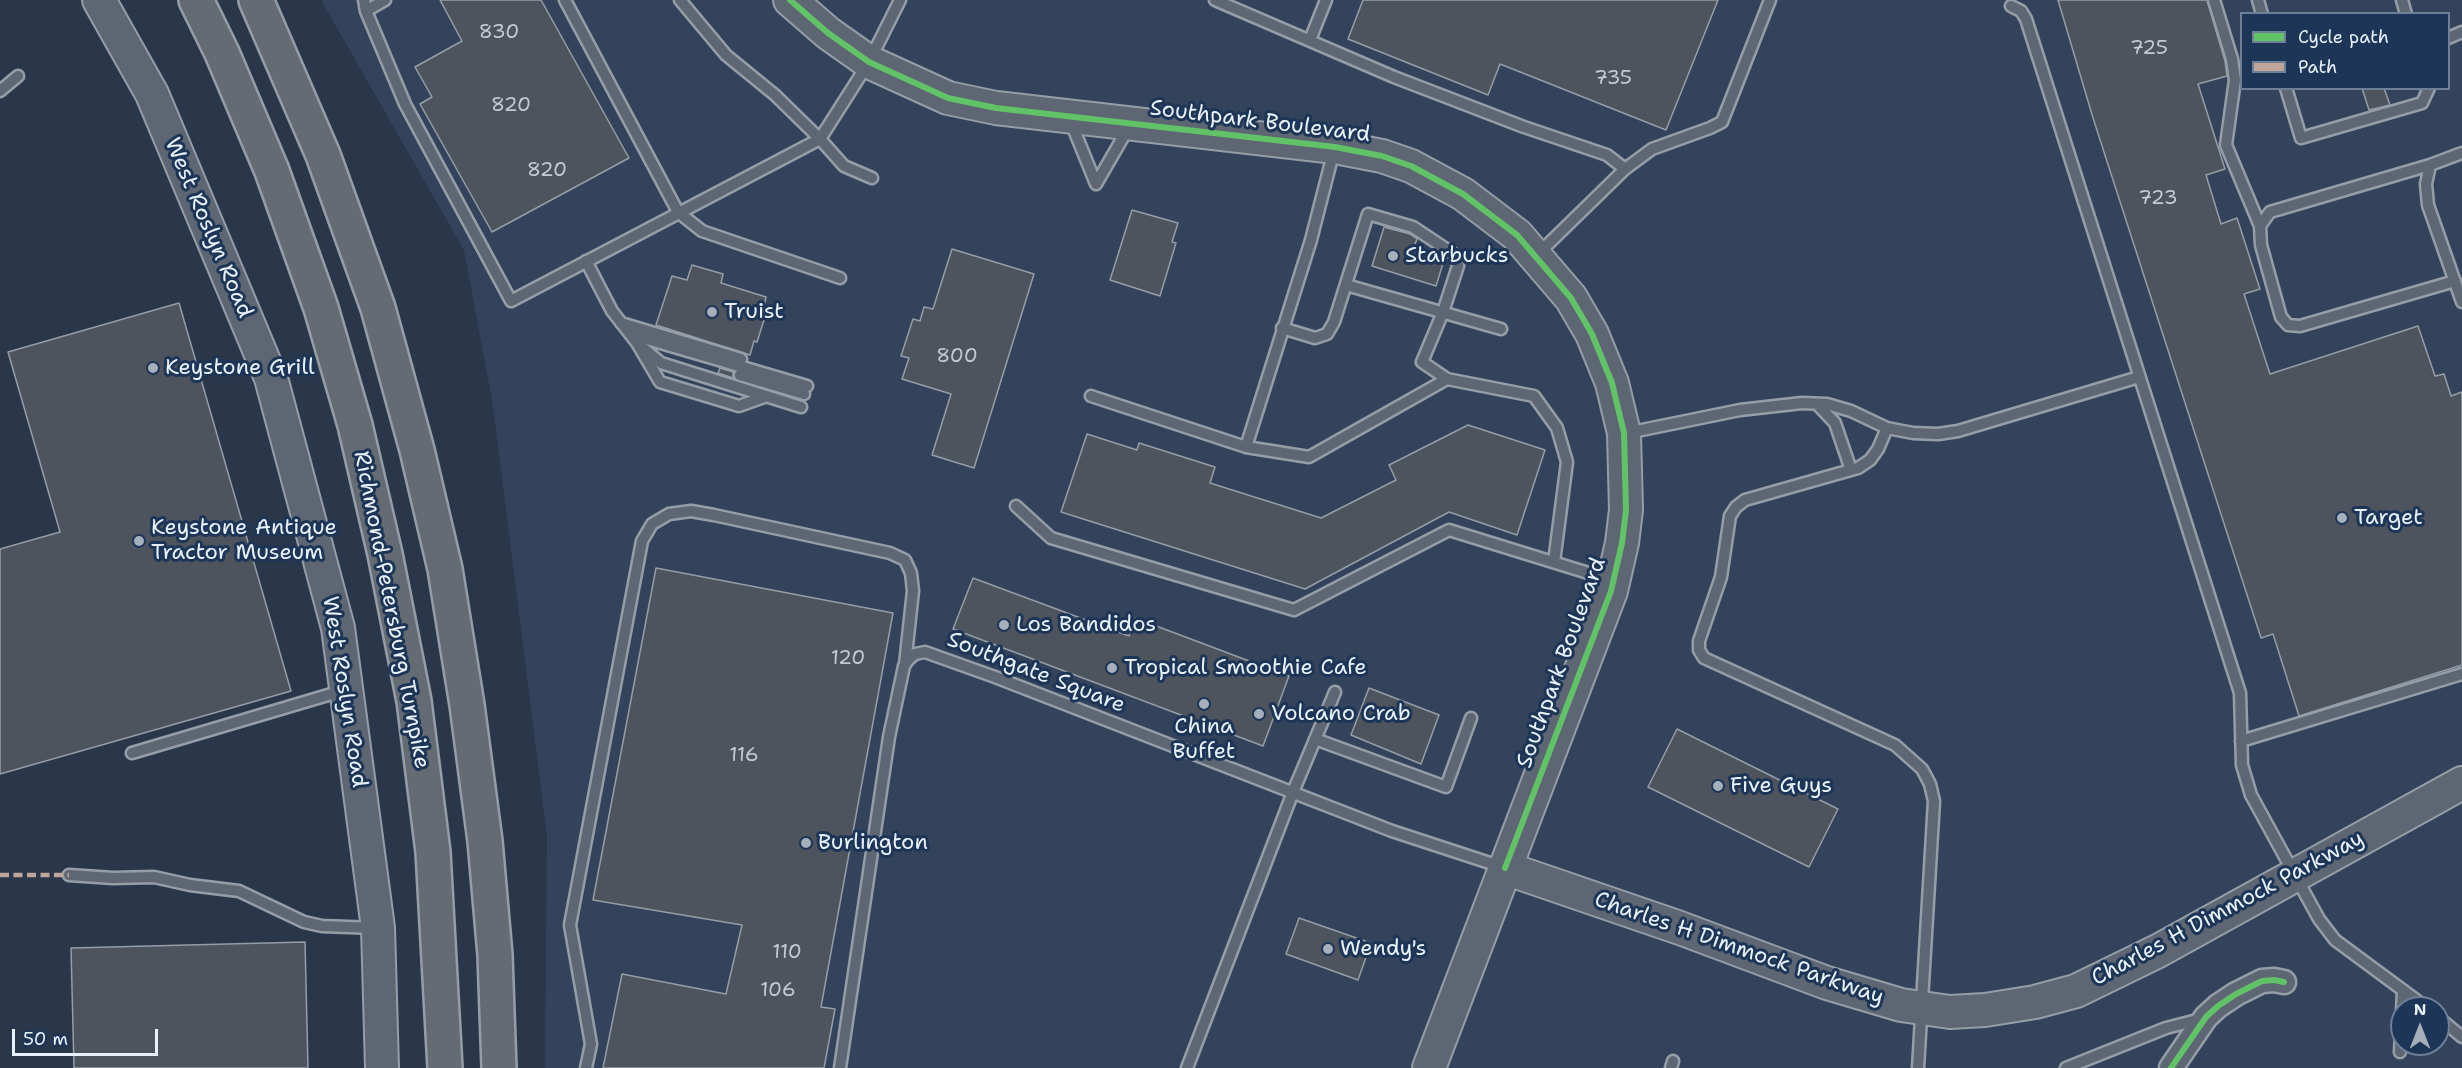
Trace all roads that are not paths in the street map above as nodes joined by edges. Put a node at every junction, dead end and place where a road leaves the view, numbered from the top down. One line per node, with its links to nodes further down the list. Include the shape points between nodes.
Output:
1 (99, 0): 60 (main road, West Roslyn Road, via 152,94 271,378 338,628)
2 (196, 0): 81 (highway, Richmond-Petersburg Turnpike, via 272,171 321,308 355,425 414,701 434,852)
3 (256, 0): 82 (highway, via 323,155 378,308 442,558 485,841)
4 (385, 0): 13 (lane)
5 (565, 0): 29 (lane)
6 (680, 0): 23 (lane, via 726,55)
7 (790, 0): 16 (main road, Southpark Boulevard)
8 (900, 0): 16 (lane)
9 (1215, 0): 15 (lane)
10 (1326, 0): 15 (lane)
11 (1770, 0): 27 (lane, via 1722,122 1652,149)
12 (2214, 0): 30 (lane, via 2235,80 2226,146)
13 (365, 5): 32 (lane, via 405,104 511,301)
14 (2011, 6): 45 (lane, via 2026,19)
15 (1310, 40): 27 (lane, via 1394,77 1607,155)
16 (869, 62): 21 (main road, Southpark Boulevard, via 948,98); 23 (lane)
17 (18, 76): 20 (lane)
18 (2287, 90): 19 (lane, via 2301,138 2422,103)
19 (2428, 90)
20 (0, 91)
21 (1069, 117): 22 (main road, Southpark Boulevard); 22 (lane, via 1096,184)
22 (1131, 124): 24 (main road, Southpark Boulevard)
23 (820, 139): 28 (lane, via 844,166); 29 (lane)
24 (1335, 147): 31 (main road, Southpark Boulevard, via 1382,156 1435,178 1492,215); 39 (lane, via 1323,200)
25 (2462, 153): 26 (lane)
26 (2430, 165): 30 (lane, via 2270,212); 34 (lane, via 2426,184 2428,205)
27 (1625, 169): 31 (lane)
28 (872, 178)
29 (678, 212): 32 (lane); 33 (lane, via 702,231)
30 (2260, 226): 34 (lane, via 2260,244 2281,317 2288,325 2300,326)
31 (1535, 256): 52 (main road, Southpark Boulevard, via 1571,298 1592,334 1612,383)
32 (586, 261): 38 (lane)
33 (840, 278)
34 (2455, 281): 36 (lane)
35 (1346, 285): 37 (lane); 37 (lane, via 1368,214 1413,227 1458,257); 39 (lane, via 1327,334 1315,338)
36 (2462, 302)
37 (1443, 312): 40 (lane); 46 (lane, via 1422,362)
38 (621, 323): 41 (lane); 44 (lane, via 763,366)
39 (1282, 328): 53 (lane)
40 (1501, 328)
41 (633, 339): 42 (lane); 44 (lane); 47 (lane, via 661,363); 47 (lane, via 660,382 739,406)
42 (720, 368)
43 (740, 375): 44 (lane, via 806,390)
44 (774, 376)
45 (2139, 377): 51 (lane, via 1958,431 1912,433); 64 (lane, via 2240,693)
46 (1447, 379): 53 (lane, via 1309,457); 56 (lane, via 1534,396 1557,428 1567,462)
47 (767, 396): 50 (lane)
48 (1091, 396): 53 (lane)
49 (1816, 404): 51 (lane, via 1851,411); 52 (lane, via 1740,410); 54 (lane, via 1835,423)
50 (801, 407)
51 (1887, 428): 54 (lane, via 1870,460)
52 (1624, 434): 57 (main road, Southpark Boulevard, via 1626,510)
53 (1245, 447)
54 (1851, 470): 76 (lane, via 1745,500 1736,507 1730,516 1721,577 1699,650 1704,658 1895,745 1922,769 1934,801)
55 (1016, 506): 56 (lane, via 1051,538 1294,610 1449,530)
56 (1554, 562): 57 (lane)
57 (1613, 580): 68 (main road, Southpark Boulevard)
58 (904, 666): 67 (lane, Southgate Square, via 915,654 925,652); 83 (lane, via 914,591 905,560 890,553 691,511 669,514 652,525 642,541 570,925 591,1044); 84 (lane, via 889,736)
59 (2462, 674): 64 (lane)
60 (346, 690): 65 (lane); 71 (main road, West Roslyn Road)
61 (1335, 692): 63 (lane)
62 (1471, 718): 63 (lane, via 1446,787)
63 (1316, 739): 67 (lane)
64 (2241, 741): 69 (lane, via 2242,765 2251,795)
65 (132, 753)
66 (2462, 783): 69 (main road, Charles H Dimmock Parkway)
67 (1293, 792): 68 (lane, Southgate Square, via 1392,831); 85 (lane)
68 (1505, 868): 76 (main road, Charles H Dimmock Parkway, via 1827,983); 86 (main road, Southpark Boulevard)
69 (2294, 874): 73 (lane, via 2335,940); 76 (main road, Charles H Dimmock Parkway, via 2158,951 2076,991 1985,1010 1950,1012)
70 (69, 875): 71 (lane, via 154,877 239,891 304,922)
71 (378, 928): 80 (main road, West Roslyn Road)
72 (2284, 982): 77 (street, via 2262,981 2236,994)
73 (2403, 991): 74 (lane); 75 (lane)
74 (2403, 996)
75 (2410, 996)
76 (1921, 1008): 87 (lane)
77 (2206, 1017): 88 (lane, via 2166,1028); 89 (street)
78 (2450, 1027): 79 (lane)
79 (2462, 1037)
80 (382, 1068)
81 (445, 1068)
82 (500, 1068)
83 (586, 1068)
84 (840, 1068)
85 (1187, 1068)
86 (1429, 1068)
87 (1918, 1068)
88 (2066, 1068)
89 (2171, 1068)

